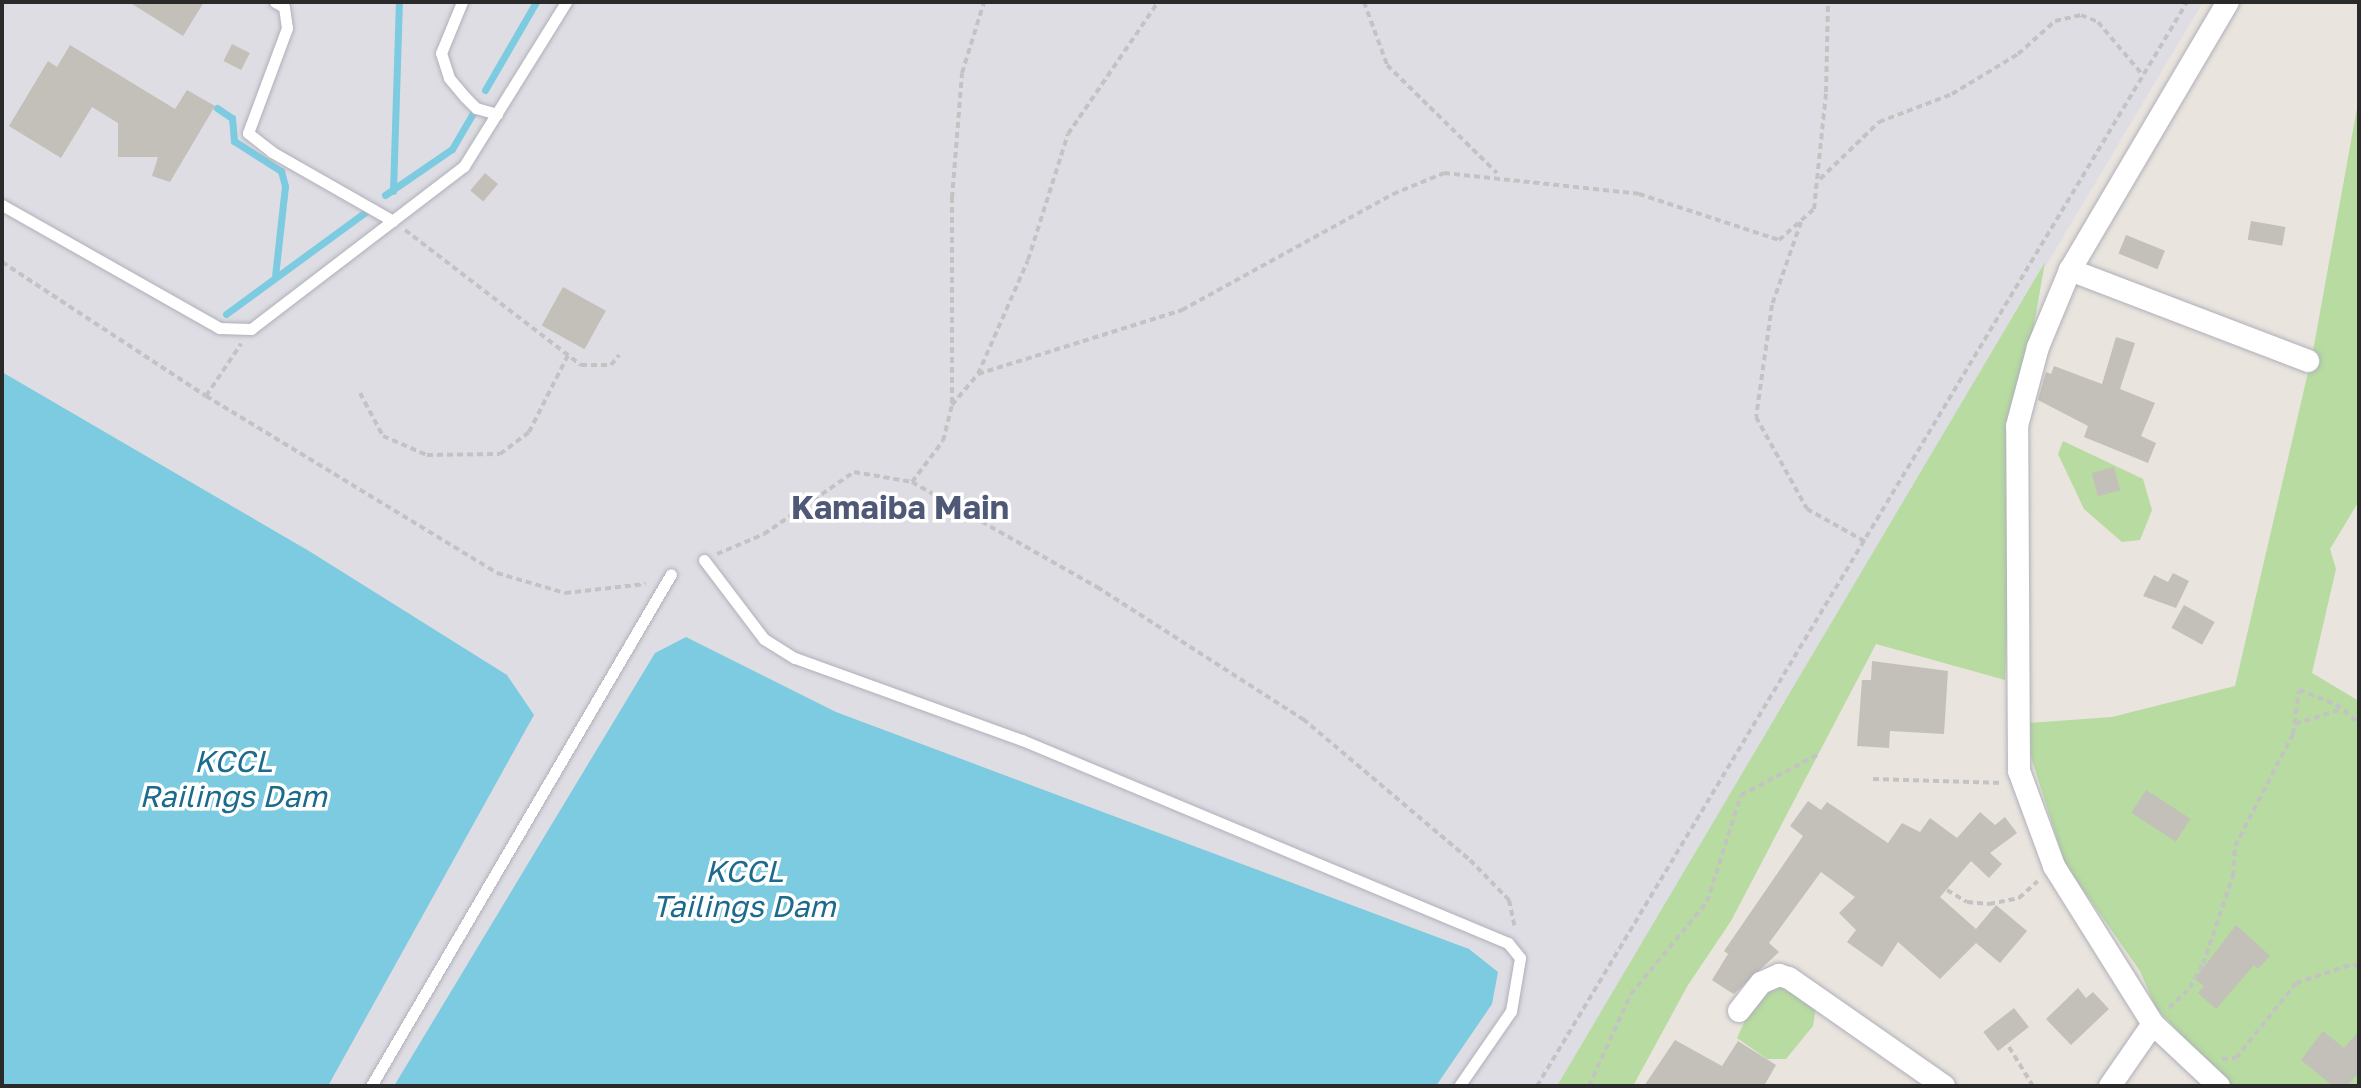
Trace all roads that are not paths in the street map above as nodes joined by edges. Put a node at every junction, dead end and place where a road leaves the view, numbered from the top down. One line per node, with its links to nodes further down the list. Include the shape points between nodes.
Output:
1 (275, 2): 7 (lane, via 284,7 287,28 248,133)
2 (462, 2): 5 (lane, via 441,53 449,78 465,97 476,108)
3 (566, 2): 5 (lane)
4 (2228, 2): 8 (street)
5 (497, 114): 7 (lane, via 464,166)
6 (2, 205): 7 (lane, via 219,328 251,329)
7 (393, 221)
8 (2070, 270): 9 (street); 13 (street, via 2038,347 2017,426 2017,759 2054,866)
9 (2308, 361)
10 (704, 560): 15 (lane, via 764,639 795,658 1022,740 1508,943 1520,958 1511,1011)
11 (671, 574): 14 (lane)
12 (1739, 1011): 16 (street, via 1761,983 1779,975 1789,978)
13 (2153, 1024): 17 (street); 18 (street)
14 (371, 1086)
15 (1459, 1086)
16 (1944, 1086)
17 (2110, 1086)
18 (2219, 1086)

